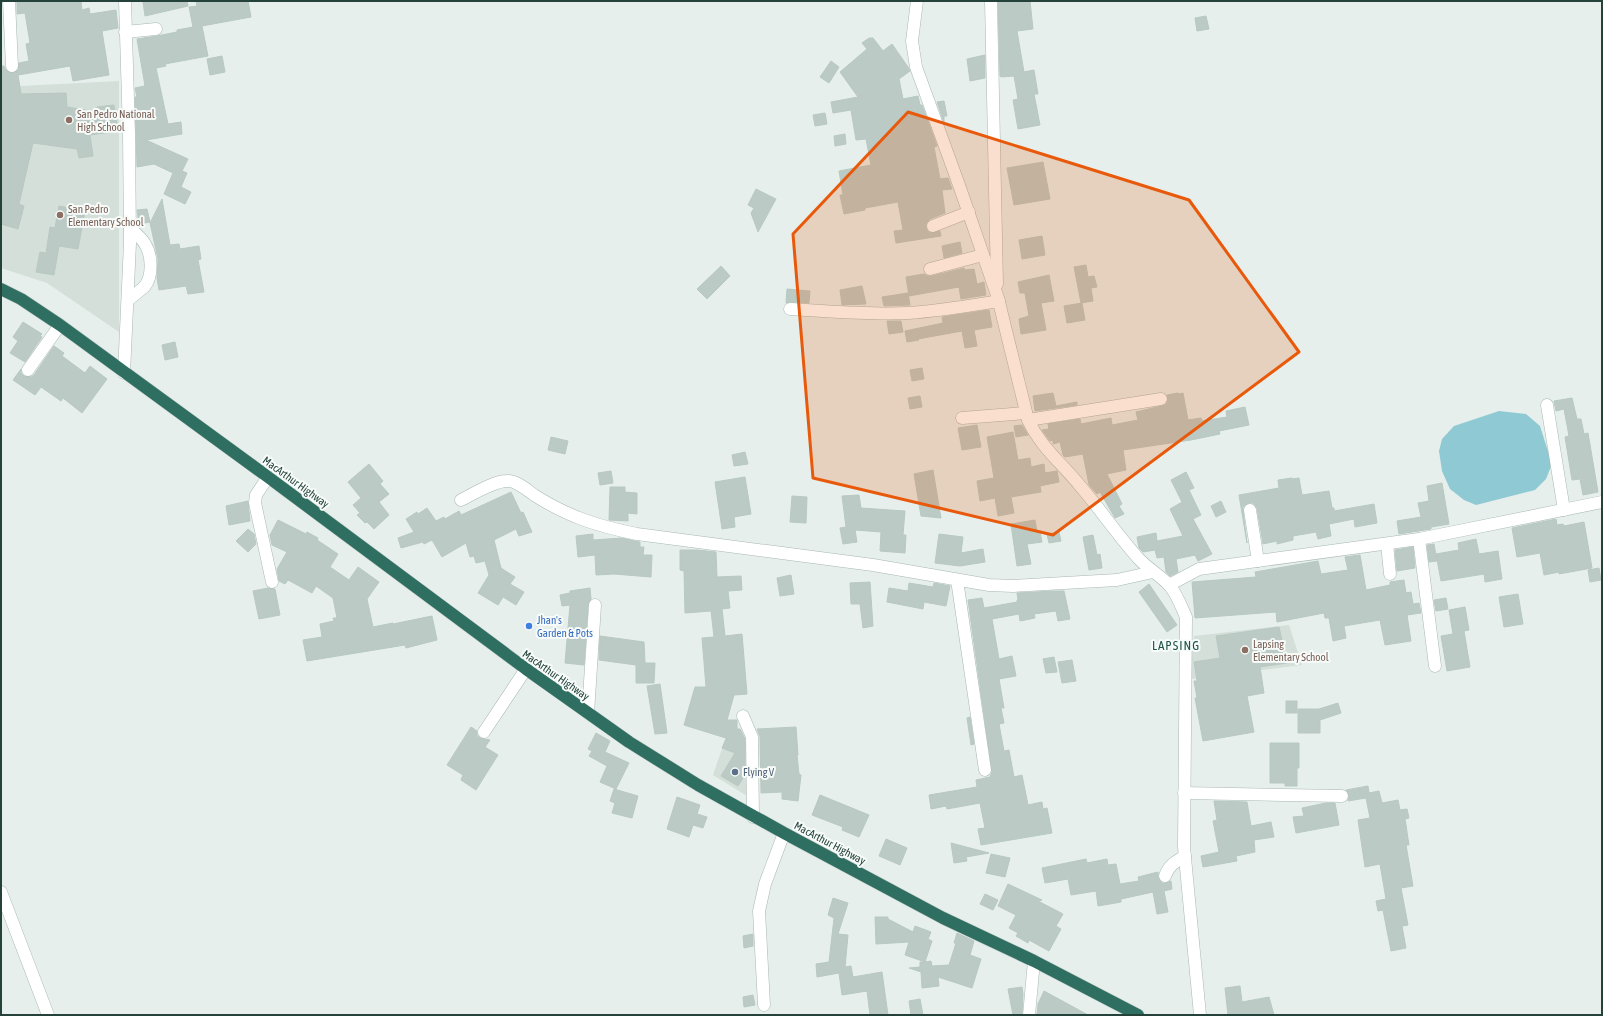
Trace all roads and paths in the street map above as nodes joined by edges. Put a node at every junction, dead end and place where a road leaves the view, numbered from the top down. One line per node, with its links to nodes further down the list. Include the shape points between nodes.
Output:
1 (9, 1): 7 (street)
2 (125, 1): 6 (street)
3 (917, 1): 8 (street, via 912,41 916,67)
4 (991, 1): 14 (street)
5 (156, 29): 6 (street)
6 (125, 32): 10 (street)
7 (12, 66)
8 (968, 212): 9 (street); 11 (street)
9 (932, 226)
10 (130, 228): 15 (street); 15 (street, via 145,244 151,270 144,287)
11 (983, 255): 12 (street); 14 (street)
12 (930, 269)
13 (1, 289): 17 (highway, MacArthur Highway)
14 (998, 299): 16 (street, via 949,310 907,313); 22 (street)
15 (128, 300): 19 (street)
16 (790, 309)
17 (60, 325): 18 (street); 19 (highway, MacArthur Highway)
18 (28, 370)
19 (124, 373): 24 (highway, MacArthur Highway)
20 (1162, 399): 22 (street)
21 (1547, 405): 28 (street)
22 (1027, 417): 23 (street); 32 (street, via 1034,434 1051,456 1080,485 1130,549)
23 (962, 418)
24 (268, 477): 35 (street, via 256,495 255,504); 39 (highway, MacArthur Highway)
25 (461, 500): 34 (street, via 508,480 579,519 607,528 873,565)
26 (1602, 502): 28 (street)
27 (1250, 510): 31 (street)
28 (1564, 510): 29 (street)
29 (1419, 539): 30 (street); 38 (street)
30 (1387, 544): 31 (street); 33 (street)
31 (1258, 561): 36 (street, via 1199,569)
32 (1152, 572): 34 (street, via 1117,580 1013,586); 36 (street)
33 (1390, 574)
34 (957, 580): 43 (street)
35 (272, 582)
36 (1169, 585): 44 (street, via 1186,617)
37 (595, 605): 40 (street)
38 (1435, 666)
39 (526, 670): 40 (highway, MacArthur Highway); 42 (street)
40 (588, 713): 46 (highway, MacArthur Highway, via 629,742)
41 (742, 716): 46 (street, via 752,737)
42 (484, 732)
43 (985, 770)
44 (1184, 793): 45 (street); 48 (street)
45 (1342, 796)
46 (753, 817): 47 (highway, MacArthur Highway)
47 (784, 833): 51 (highway, MacArthur Highway, via 943,918); 52 (street, via 765,884 759,911)
48 (1185, 856): 49 (street, via 1172,863); 56 (street)
49 (1165, 876)
50 (1, 892): 53 (street)
51 (1034, 961): 54 (street); 55 (highway, MacArthur Highway)
52 (764, 1005)
53 (48, 1015)
54 (1029, 1015)
55 (1138, 1015)
56 (1200, 1015)

